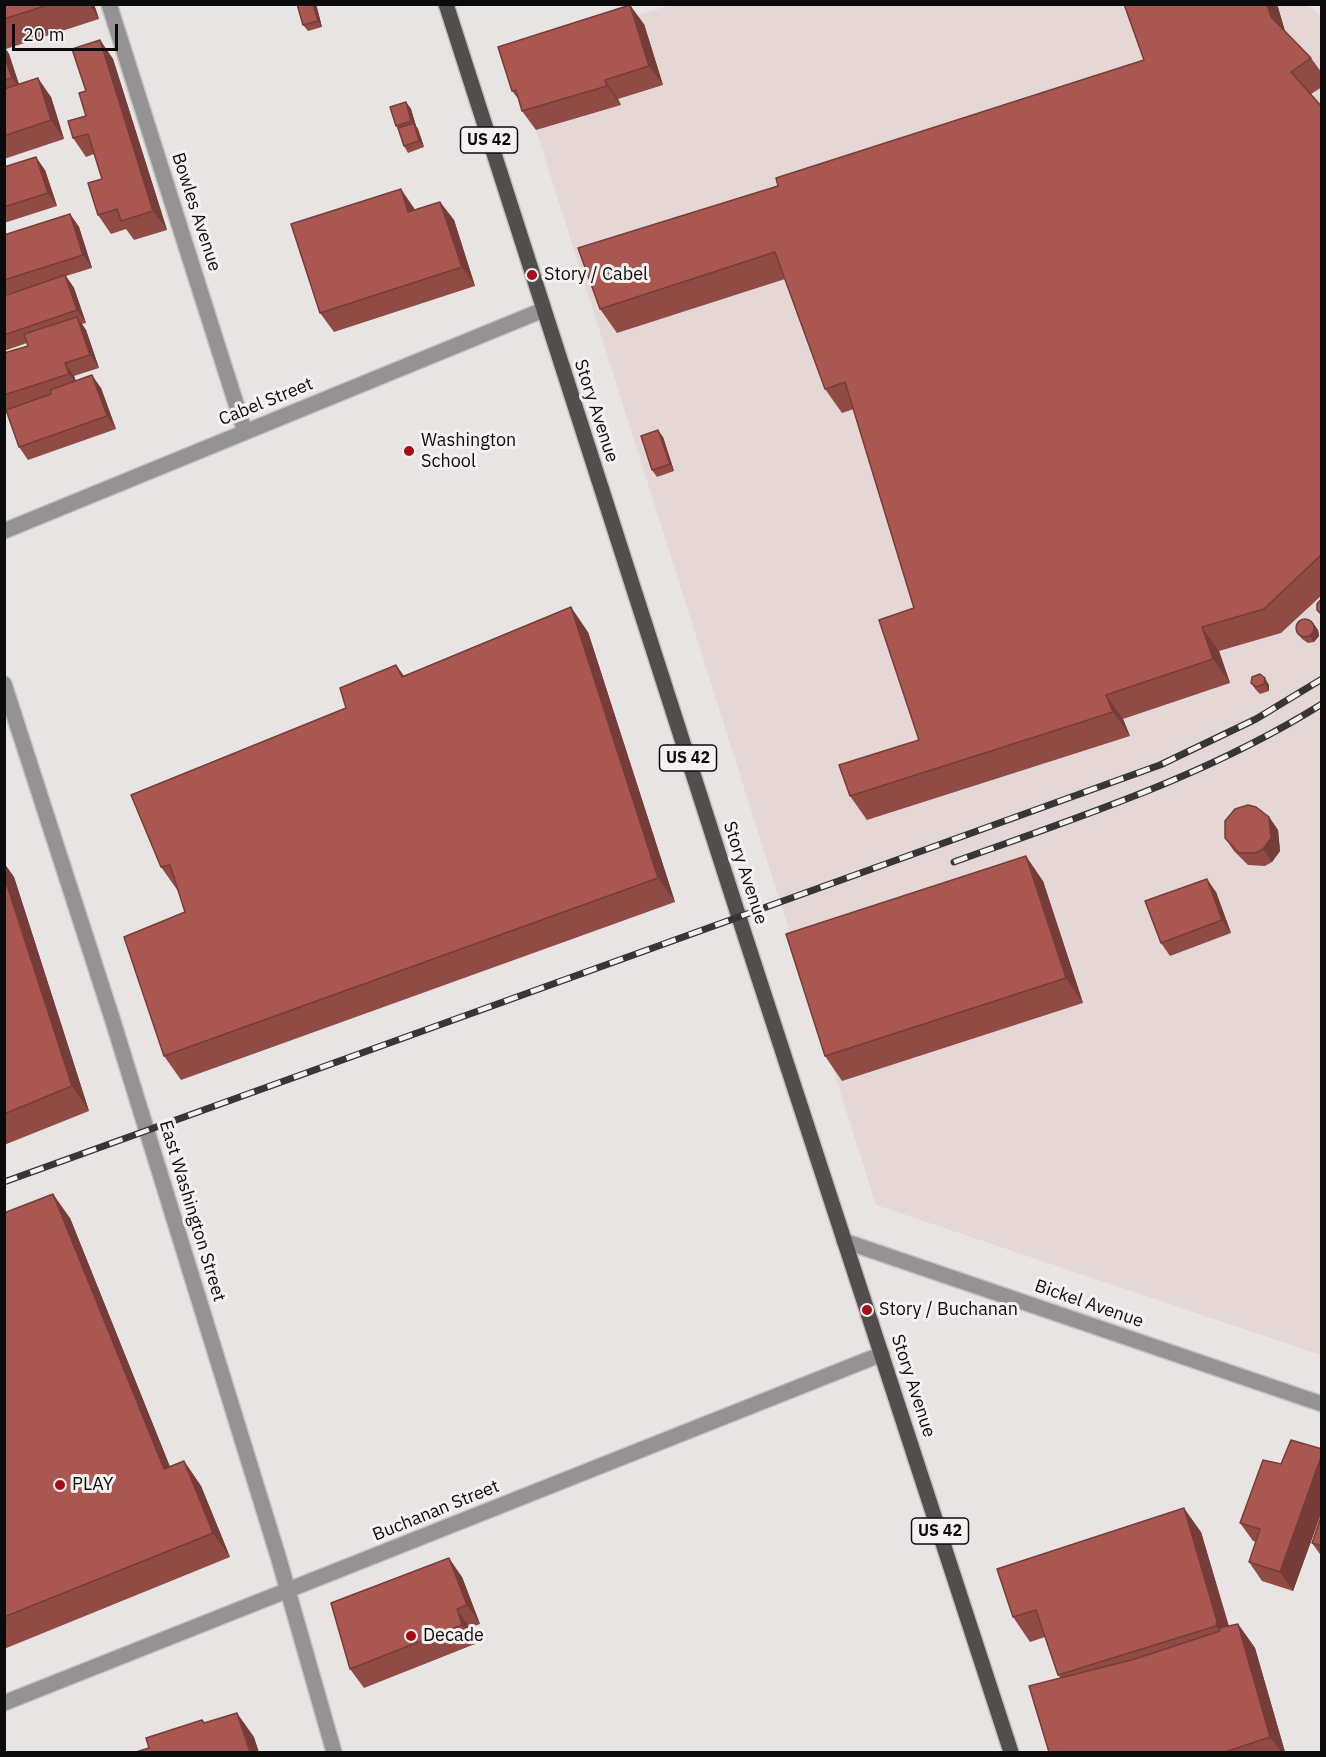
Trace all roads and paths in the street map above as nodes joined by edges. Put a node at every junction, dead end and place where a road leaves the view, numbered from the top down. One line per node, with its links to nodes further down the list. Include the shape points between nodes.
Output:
1 (109, 4): 4 (street, Bowles Avenue)
2 (446, 4): 3 (main road, Story Avenue / US 42)
3 (543, 310): 4 (street, Cabel Street); 7 (main road, Story Avenue / US 42)
4 (245, 432): 5 (street, Cabel Street)
5 (4, 531)
6 (4, 684): 10 (street, East Washington Street, via 112,1018)
7 (844, 1241): 8 (main road, Story Avenue / US 42); 9 (street, Bickel Avenue)
8 (882, 1354): 10 (street, Buchanan Street); 13 (main road, Story Avenue / US 42)
9 (1322, 1404)
10 (288, 1592): 11 (street, Buchanan Street); 12 (street, East Washington Street)
11 (4, 1703)
12 (334, 1752)
13 (1011, 1752)

